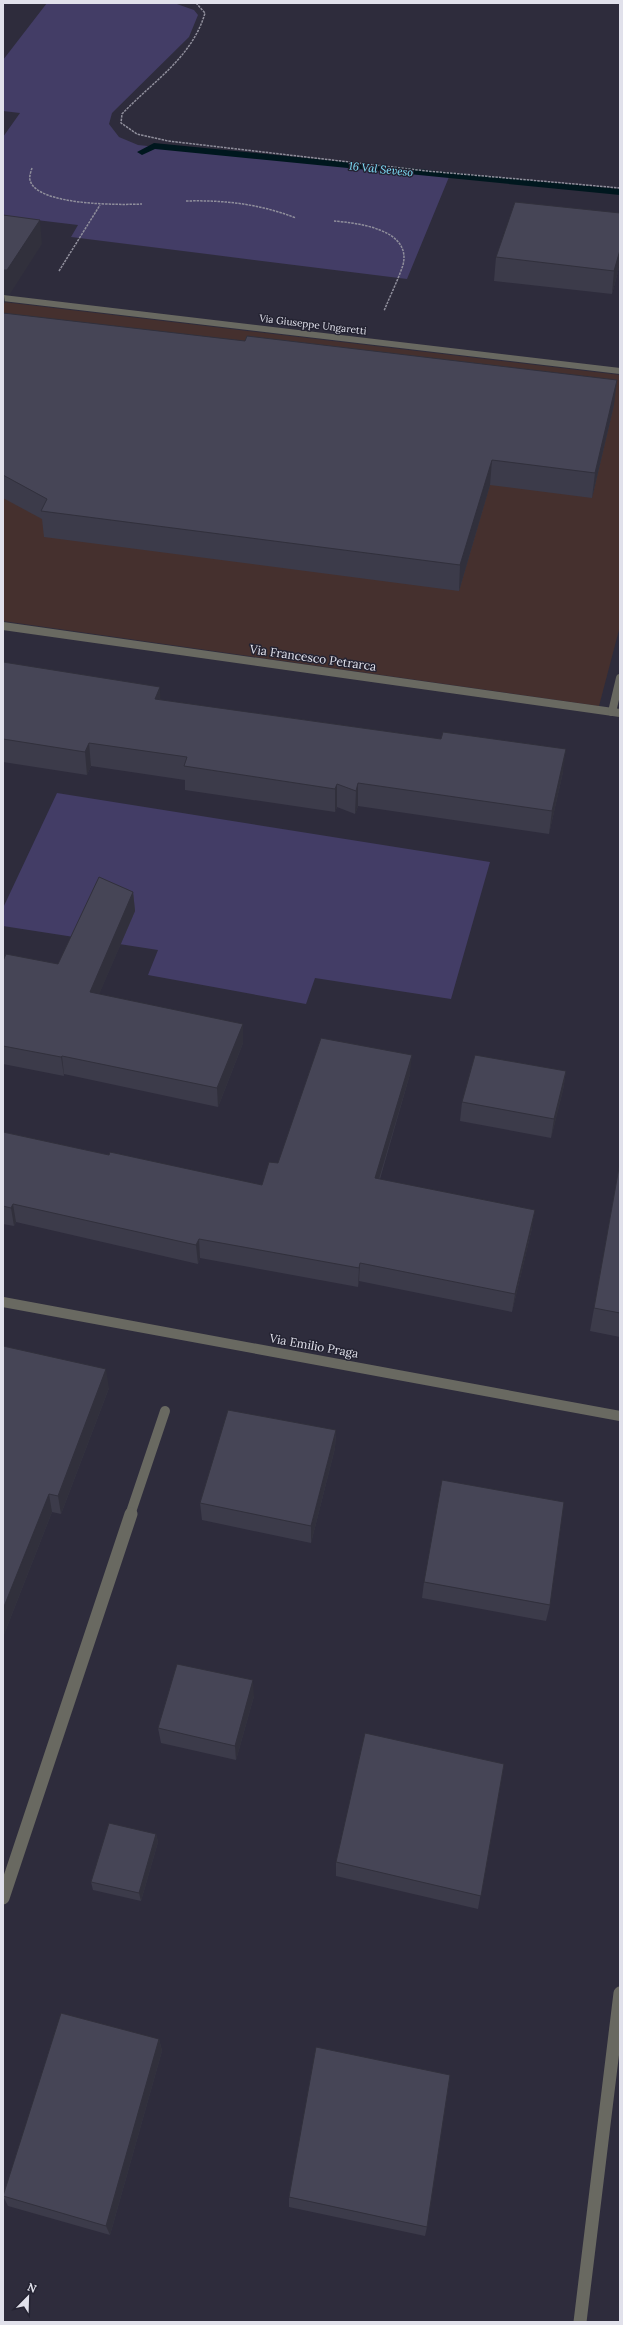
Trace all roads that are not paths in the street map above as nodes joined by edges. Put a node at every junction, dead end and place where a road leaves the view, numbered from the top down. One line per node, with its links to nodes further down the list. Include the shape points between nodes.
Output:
1 (3, 298): 2 (street, Via Giuseppe Ungaretti)
2 (620, 370)
3 (3, 626): 5 (street, Via Francesco Petrarca)
4 (620, 678): 5 (street)
5 (616, 712)
6 (3, 1302): 8 (street, Via Emilio Praga)
7 (165, 1411): 9 (street)
8 (620, 1416)
9 (3, 1898)
10 (620, 1993): 11 (street)
11 (580, 2322)

